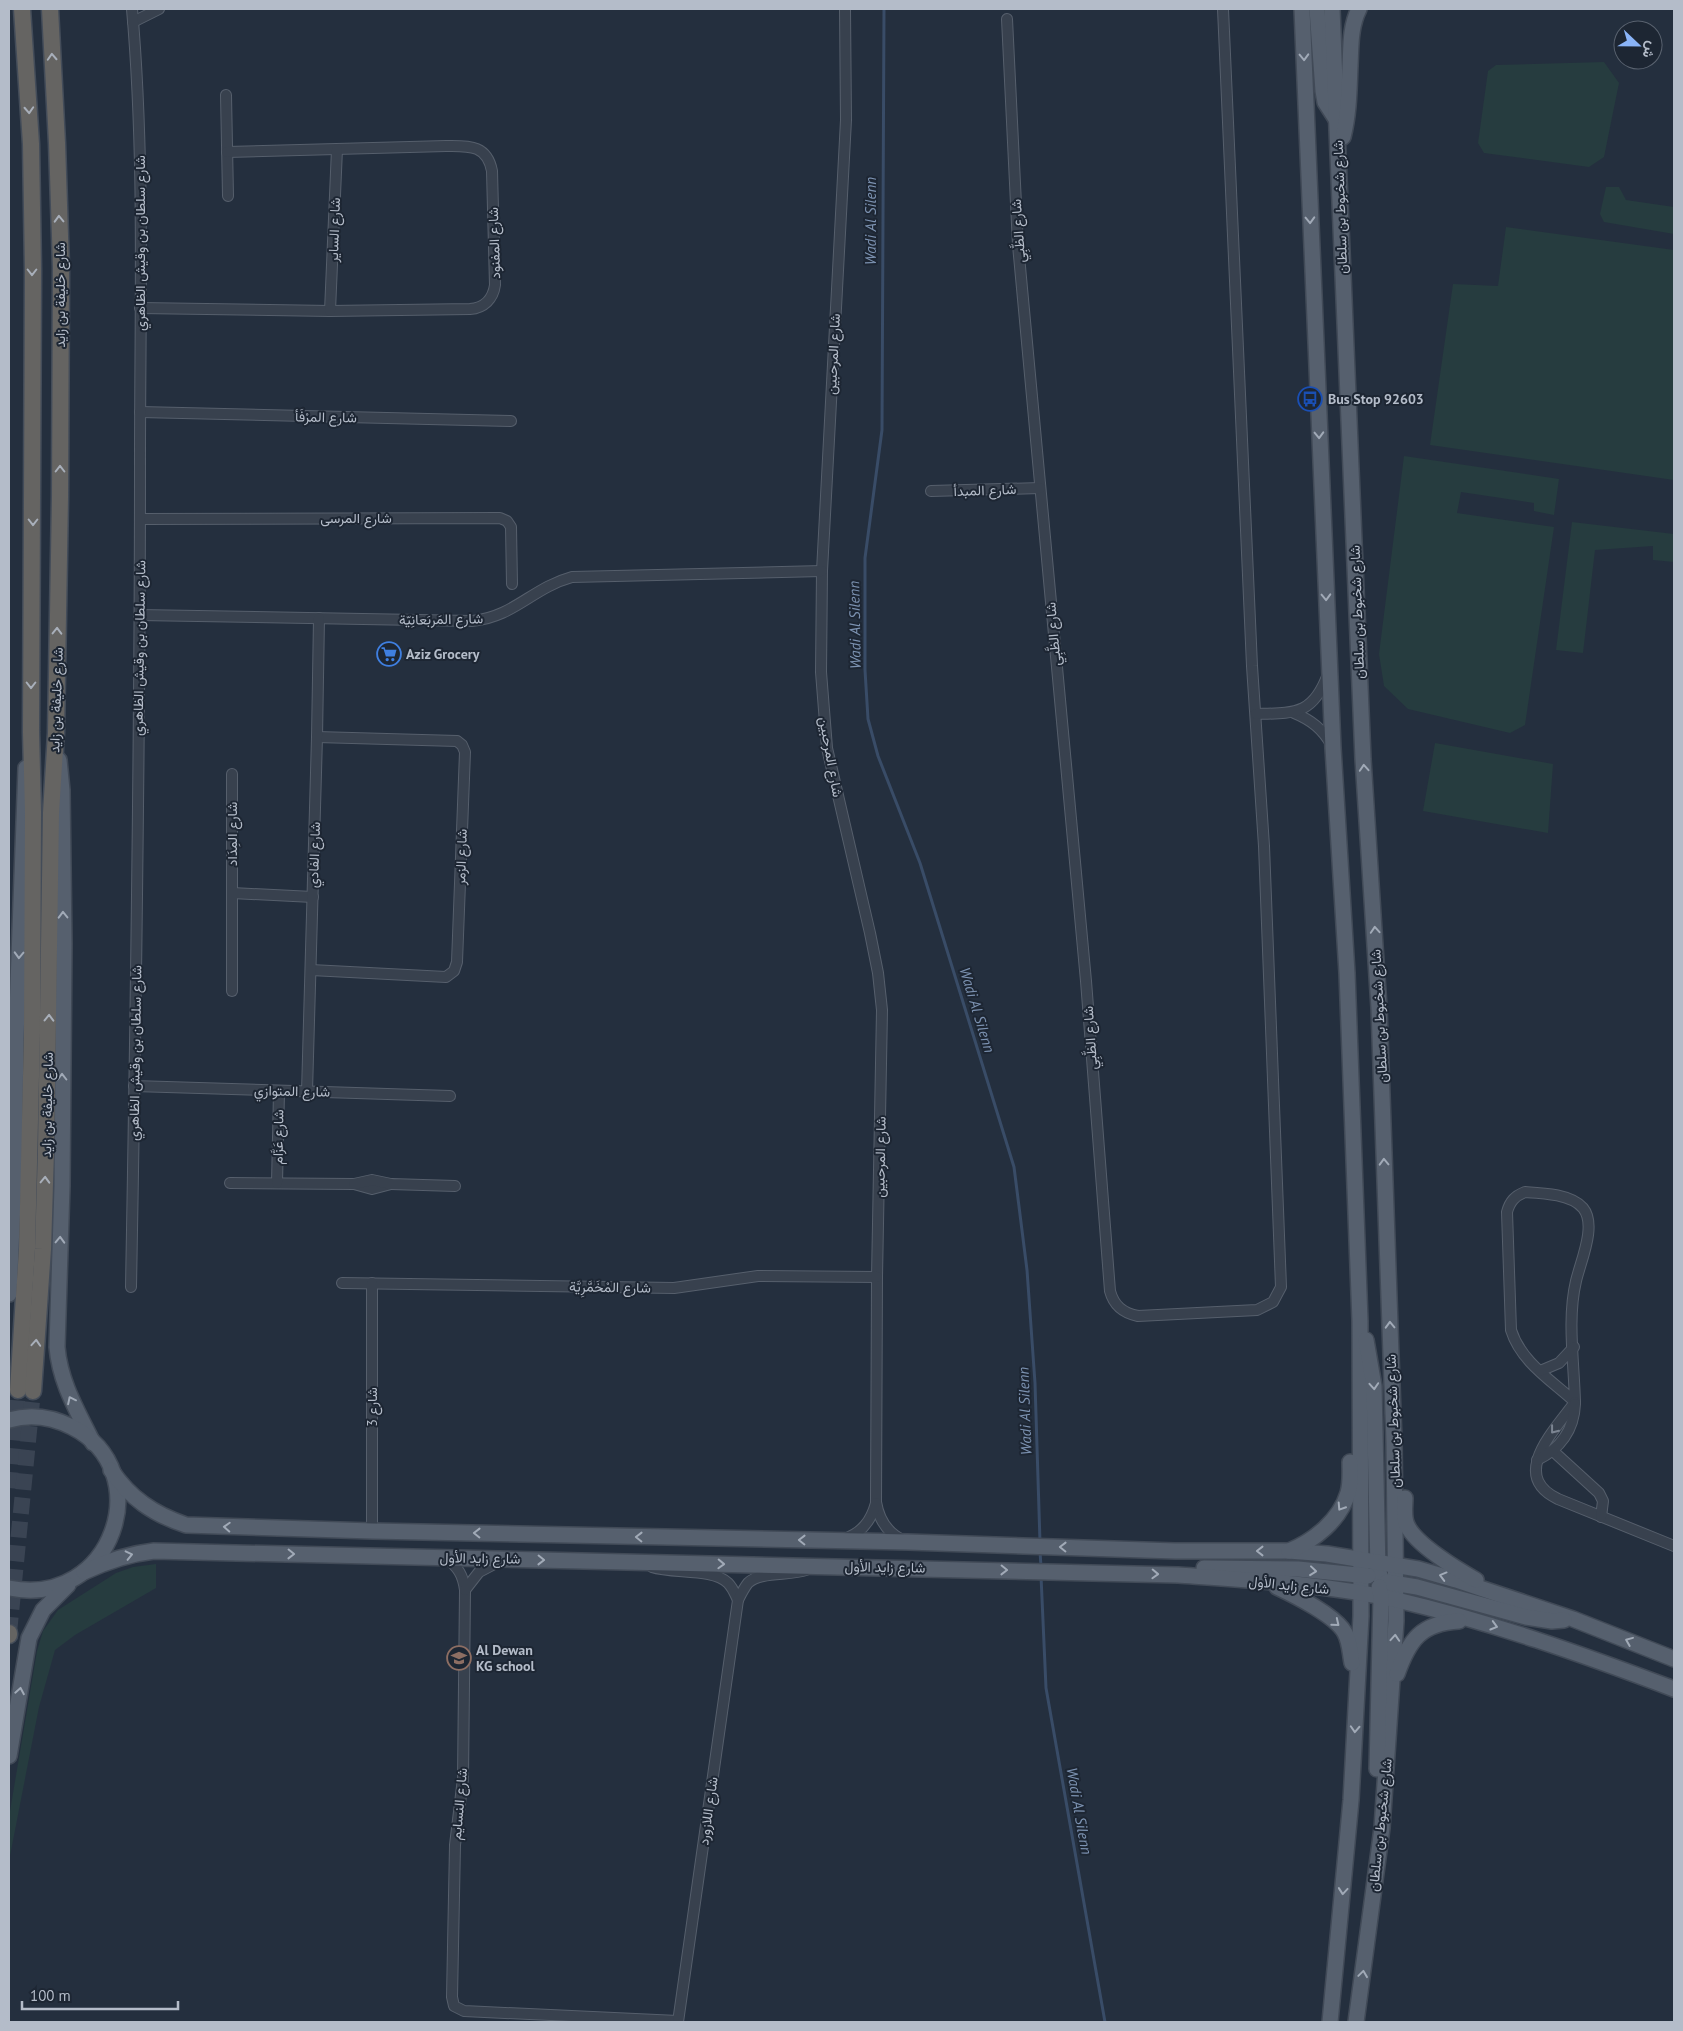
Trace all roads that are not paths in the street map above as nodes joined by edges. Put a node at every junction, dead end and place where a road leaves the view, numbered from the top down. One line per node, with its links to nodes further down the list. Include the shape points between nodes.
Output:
1 (22, 9): 33 (highway, شارع خليفة بن زايد, one-way to 33, via 31,144)
2 (50, 9): 34 (highway, شارع خليفة بن زايد, one-way to 2, via 61,267)
3 (132, 9): 12 (street, شارع سلطان بن وقيش الظاهري)
4 (159, 9): 12 (street)
5 (845, 9): 26 (street, شارع المرحبين, via 846,120)
6 (1223, 9): 32 (street, شارع الظَّبِي)
7 (1302, 9): 30 (main road, one-way to 30)
8 (1317, 9): 14 (main road, via 1323,91 1330,112)
9 (1332, 9): 14 (main road, شارع شخبوط بن سلطان)
10 (1359, 9): 17 (main road, via 1351,34 1347,115)
11 (1007, 18): 23 (street, شارع الظَّبِي, via 1018,245)
12 (133, 22): 19 (street, شارع سلطان بن وقيش الظاهري, via 140,150)
13 (226, 95): 16 (street)
14 (1337, 120): 17 (main road, شارع شخبوط بن سلطان)
15 (337, 149): 16 (street, شارع المفنود); 20 (street, شارع الساير); 20 (street, شارع المفنود, via 465,146 483,153 492,171 495,285 489,300 475,309)
16 (227, 152): 18 (street)
17 (1338, 152): 59 (main road, شارع شخبوط بن سلطان, one-way to 17, via 1379,1008 1363,749)
18 (228, 196)
19 (140, 308): 20 (street, شارع المفنود); 21 (street, شارع سلطان بن وقيش الظاهري)
20 (330, 311)
21 (140, 412): 22 (street, شارع المرْفَأ); 25 (street, شارع سلطان بن وقيش الظاهري)
22 (511, 421)
23 (1040, 488): 24 (street, شارع المبدأ); 32 (street, شارع الظَّبِي, via 1086,981 1110,1291 1116,1306 1130,1314 1257,1310 1273,1302 1281,1287)
24 (931, 491)
25 (140, 519): 27 (street, شارع المرسى, via 500,518 511,527); 28 (street, شارع سلطان بن وقيش الظاهري)
26 (822, 571): 29 (street, شارع المَربَعانِيّة, via 588,575 557,581 501,615 482,620); 49 (street, شارع المرحبين, via 820,672 827,748 881,992)
27 (512, 584)
28 (139, 615): 29 (street, شارع المَربَعانِيّة); 42 (street, شارع سلطان بن وقيش الظاهري)
29 (319, 618): 35 (street, شارع الفادي)
30 (1329, 670): 31 (street, via 1318,695); 36 (main road)
31 (1294, 713): 32 (street); 36 (street, via 1318,726)
32 (1256, 714)
33 (31, 732): 34 (highway, شارع خليفة بن زايد, one-way to 34, via 33,822 26,1390 43,1239 51,813); 53 (main road, one-way to 53, via 24,789)
34 (56, 733): 60 (main road, one-way to 34, via 65,1387 57,1347 64,944 62,790)
35 (317, 737): 39 (street, شارع الفادي); 40 (street, شارع الزمر, via 457,741 465,752 457,962 454,971 446,977)
36 (1332, 748): 54 (main road, via 1347,973)
37 (232, 774): 38 (street, شارع المِدَاد)
38 (232, 893): 39 (street); 41 (street, شارع المِدَاد)
39 (313, 897): 40 (street, شارع الفادي)
40 (311, 970): 44 (street, شارع الفادي)
41 (232, 991)
42 (134, 1086): 43 (street, شارع المتوازي); 52 (street, شارع سلطان بن وقيش الظاهري)
43 (279, 1092): 44 (street, شارع المتوازي); 47 (street, شارع عَزَّام)
44 (307, 1092): 45 (street, شارع المتوازي)
45 (450, 1096)
46 (230, 1183): 47 (street, شارع عَزَّام)
47 (277, 1183): 48 (street, شارع عَزَّام, via 354,1184 372,1180 391,1184)
48 (455, 1186)
49 (877, 1278): 51 (street, شارع المْخَمَّرِيَّة, via 758,1276 674,1288); 64 (street, شارع المرحبين)
50 (342, 1283): 51 (street, شارع المْخَمَّرِيَّة)
51 (372, 1283): 66 (street, شارع 3)
52 (131, 1287)
53 (9, 1294)
54 (1360, 1321): 70 (main road, one-way to 70, via 1352,1368 1348,1494 1322,1532); 73 (main road); 79 (main road, one-way to 79, via 1374,1386)
55 (1574, 1347): 56 (street, via 1559,1363); 56 (street, via 1573,1296 1589,1232 1587,1215 1583,1207 1568,1198 1525,1192 1516,1195 1507,1212 1510,1319 1520,1350); 57 (street)
56 (1540, 1371): 57 (street)
57 (1575, 1402): 61 (street, via 1568,1433); 62 (street, one-way to 62, via 1549,1437)
58 (9, 1420): 60 (main road, via 33,1417 55,1420 76,1429)
59 (1394, 1442): 76 (main road, شارع شخبوط بن سلطان); 84 (main road, via 1402,1464 1406,1519 1410,1530 1449,1564)
60 (93, 1443): 63 (main road, شارع زايد الأول)
61 (1553, 1451): 62 (street); 65 (street, via 1599,1494 1603,1501)
62 (1537, 1460): 65 (street, via 1538,1480 1543,1489)
63 (111, 1470): 66 (main road, شارع زايد الأول, one-way to 63, via 186,1525 168,1519 135,1499); 77 (main road, via 117,1498 114,1526 106,1547)
64 (876, 1502): 67 (street, شارع المرحبين, via 865,1526 853,1536); 68 (street, شارع المرحبين, via 880,1517 889,1530)
65 (1601, 1517): 69 (street)
66 (372, 1531): 67 (main road, شارع زايد الأول, one-way to 66)
67 (838, 1541): 68 (main road, شارع زايد الأول)
68 (908, 1542): 70 (main road, شارع زايد الأول, one-way to 68, via 1175,1551)
69 (1674, 1546)
70 (1289, 1551): 73 (main road, شارع زايد الأول)
71 (445, 1558): 72 (main road, شارع زايد الأول); 77 (main road, شارع زايد الأول, one-way to 71, via 116,1558 154,1551); 82 (street, شارع النسايم, via 460,1572)
72 (510, 1559): 74 (main road, شارع زايد الأول, one-way to 74); 82 (street, via 479,1572)
73 (1360, 1559): 79 (main road, شارع زايد الأول)
74 (639, 1561): 75 (main road, شارع زايد الأول, one-way to 75); 85 (street, via 664,1571 720,1578 727,1582)
75 (816, 1566): 78 (main road, شارع زايد الأول, one-way to 78); 85 (street, شارع اللازورد, via 790,1575 755,1578)
76 (1395, 1566): 79 (main road, شارع شخبوط بن سلطان); 84 (main road, one-way to 76, via 1418,1569)
77 (80, 1575): 81 (main road, via 38,1591); 93 (main road, one-way to 77, via 29,1638 43,1610)
78 (1178, 1575): 79 (main road, one-way to 79, via 1216,1568 1298,1569); 80 (main road, شارع زايد الأول)
79 (1378, 1579): 83 (main road, شارع شخبوط بن سلطان); 83 (main road, شارع زايد الأول); 86 (main road, شارع زايد الأول); 87 (main road, via 1539,1620); 94 (main road, via 1377,1748)
80 (1264, 1582): 83 (main road, شارع زايد الأول); 92 (main road, one-way to 92, via 1311,1605 1342,1628 1348,1640)
81 (9, 1588)
82 (465, 1590): 95 (street, شارع النسايم, via 463,1778 456,1845 454,2006 464,2011)
83 (1360, 1593): 92 (main road, شارع شخبوط بن سلطان)
84 (1504, 1594): 87 (main road)
85 (738, 1600): 95 (street, شارع اللازورد)
86 (1396, 1600): 88 (main road, شارع زايد الأول); 91 (main road, شارع شخبوط بن سلطان, one-way to 86)
87 (1573, 1619): 89 (main road, one-way to 87)
88 (1471, 1620): 90 (main road, شارع زايد الأول, one-way to 90); 91 (main road, via 1441,1622 1415,1638 1402,1659)
89 (1674, 1660)
90 (1674, 1689)
91 (1391, 1692): 94 (main road, شارع شخبوط بن سلطان)
92 (1357, 1695): 96 (main road, شارع شخبوط بن سلطان, one-way to 96, via 1343,1895)
93 (9, 1756)
94 (1382, 1828): 97 (main road, شارع شخبوط بن سلطان, one-way to 94)
95 (678, 2022)
96 (1330, 2022)
97 (1356, 2022)

